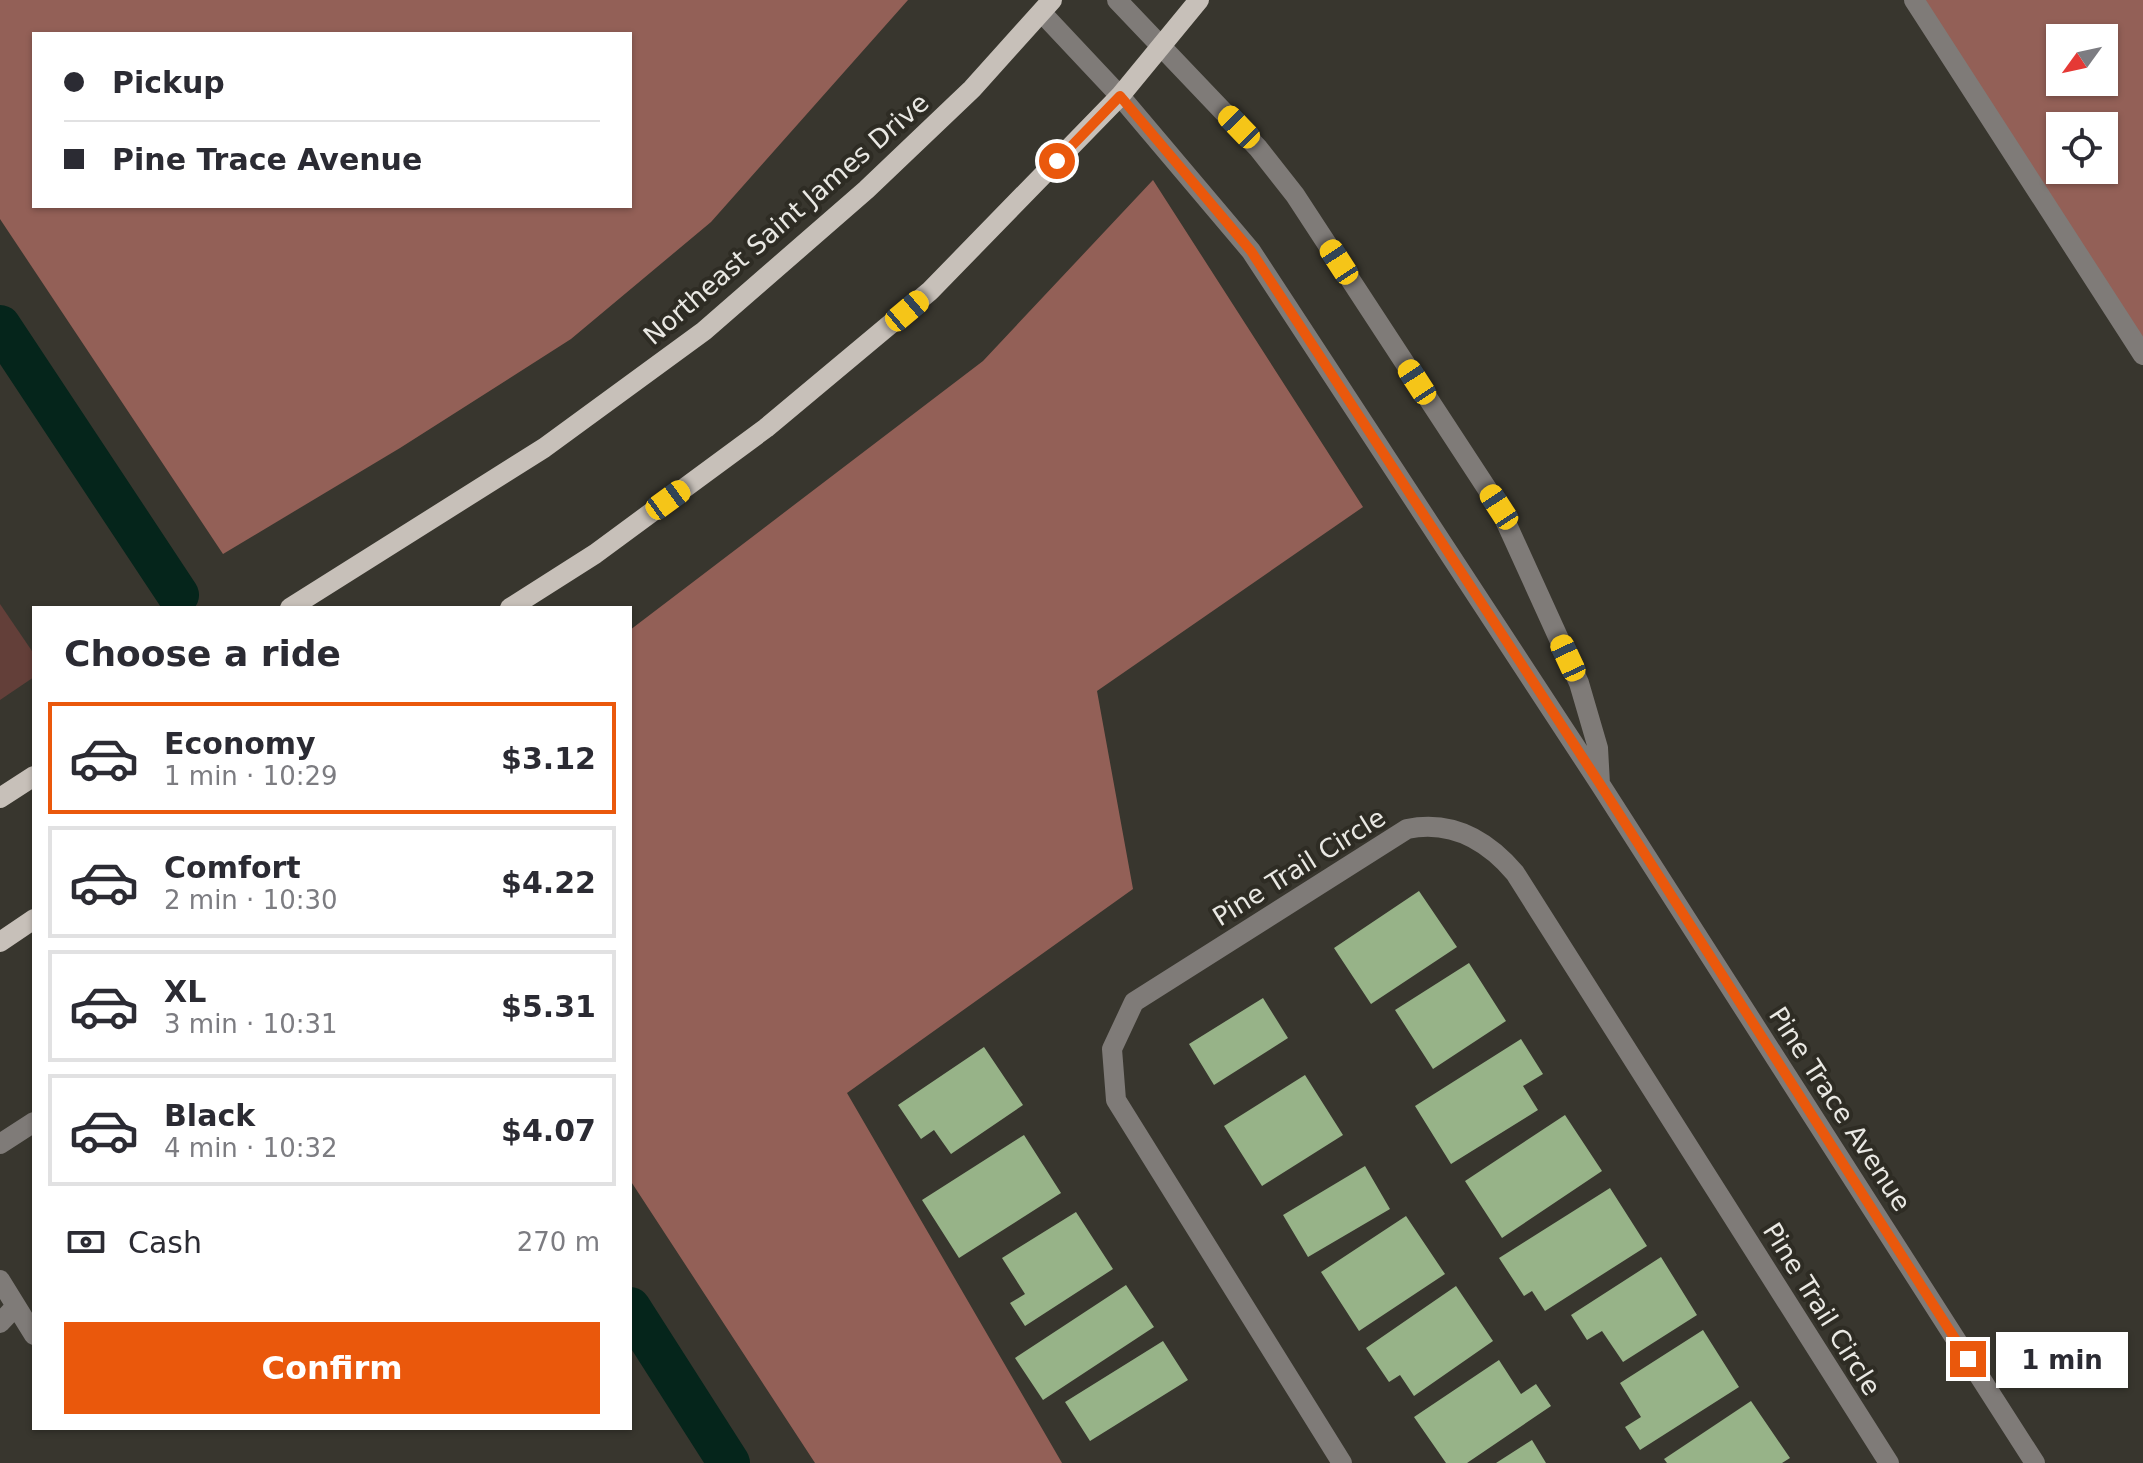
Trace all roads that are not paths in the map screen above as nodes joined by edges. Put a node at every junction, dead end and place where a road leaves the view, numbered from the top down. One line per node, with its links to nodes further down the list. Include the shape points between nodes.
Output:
1 (1117, 0): 5 (street, Pine Trace Avenue)
2 (1199, 0): 5 (main road)
3 (1914, 0): 7 (street)
4 (1047, 6): 6 (street, Pine Trace Avenue); 8 (main road, Northeast Saint James Drive, via 972,89 866,190 704,331 544,448)
5 (1162, 45): 6 (main road); 11 (street, Pine Trace Avenue, via 1295,195 1499,507 1579,683 1598,748)
6 (1120, 96): 9 (main road, via 918,301 766,428 595,554); 11 (street, Pine Trace Avenue, via 1251,251)
7 (2143, 355)
8 (293, 606)
9 (513, 606)
10 (32, 777): 12 (main road)
11 (1600, 784): 23 (street, Pine Trace Avenue)
12 (0, 798)
13 (32, 920): 14 (main road)
14 (0, 942)
15 (32, 1123): 16 (street)
16 (0, 1144)
17 (0, 1280): 18 (street)
18 (16, 1306): 19 (street); 20 (street)
19 (0, 1323)
20 (32, 1332)
21 (1342, 1463): 22 (street, Pine Trail Circle, via 1116,1100 1112,1049 1134,1002 1407,829 1431,824 1476,839 1496,851 1515,873)
22 (1889, 1463)
23 (2035, 1463)

